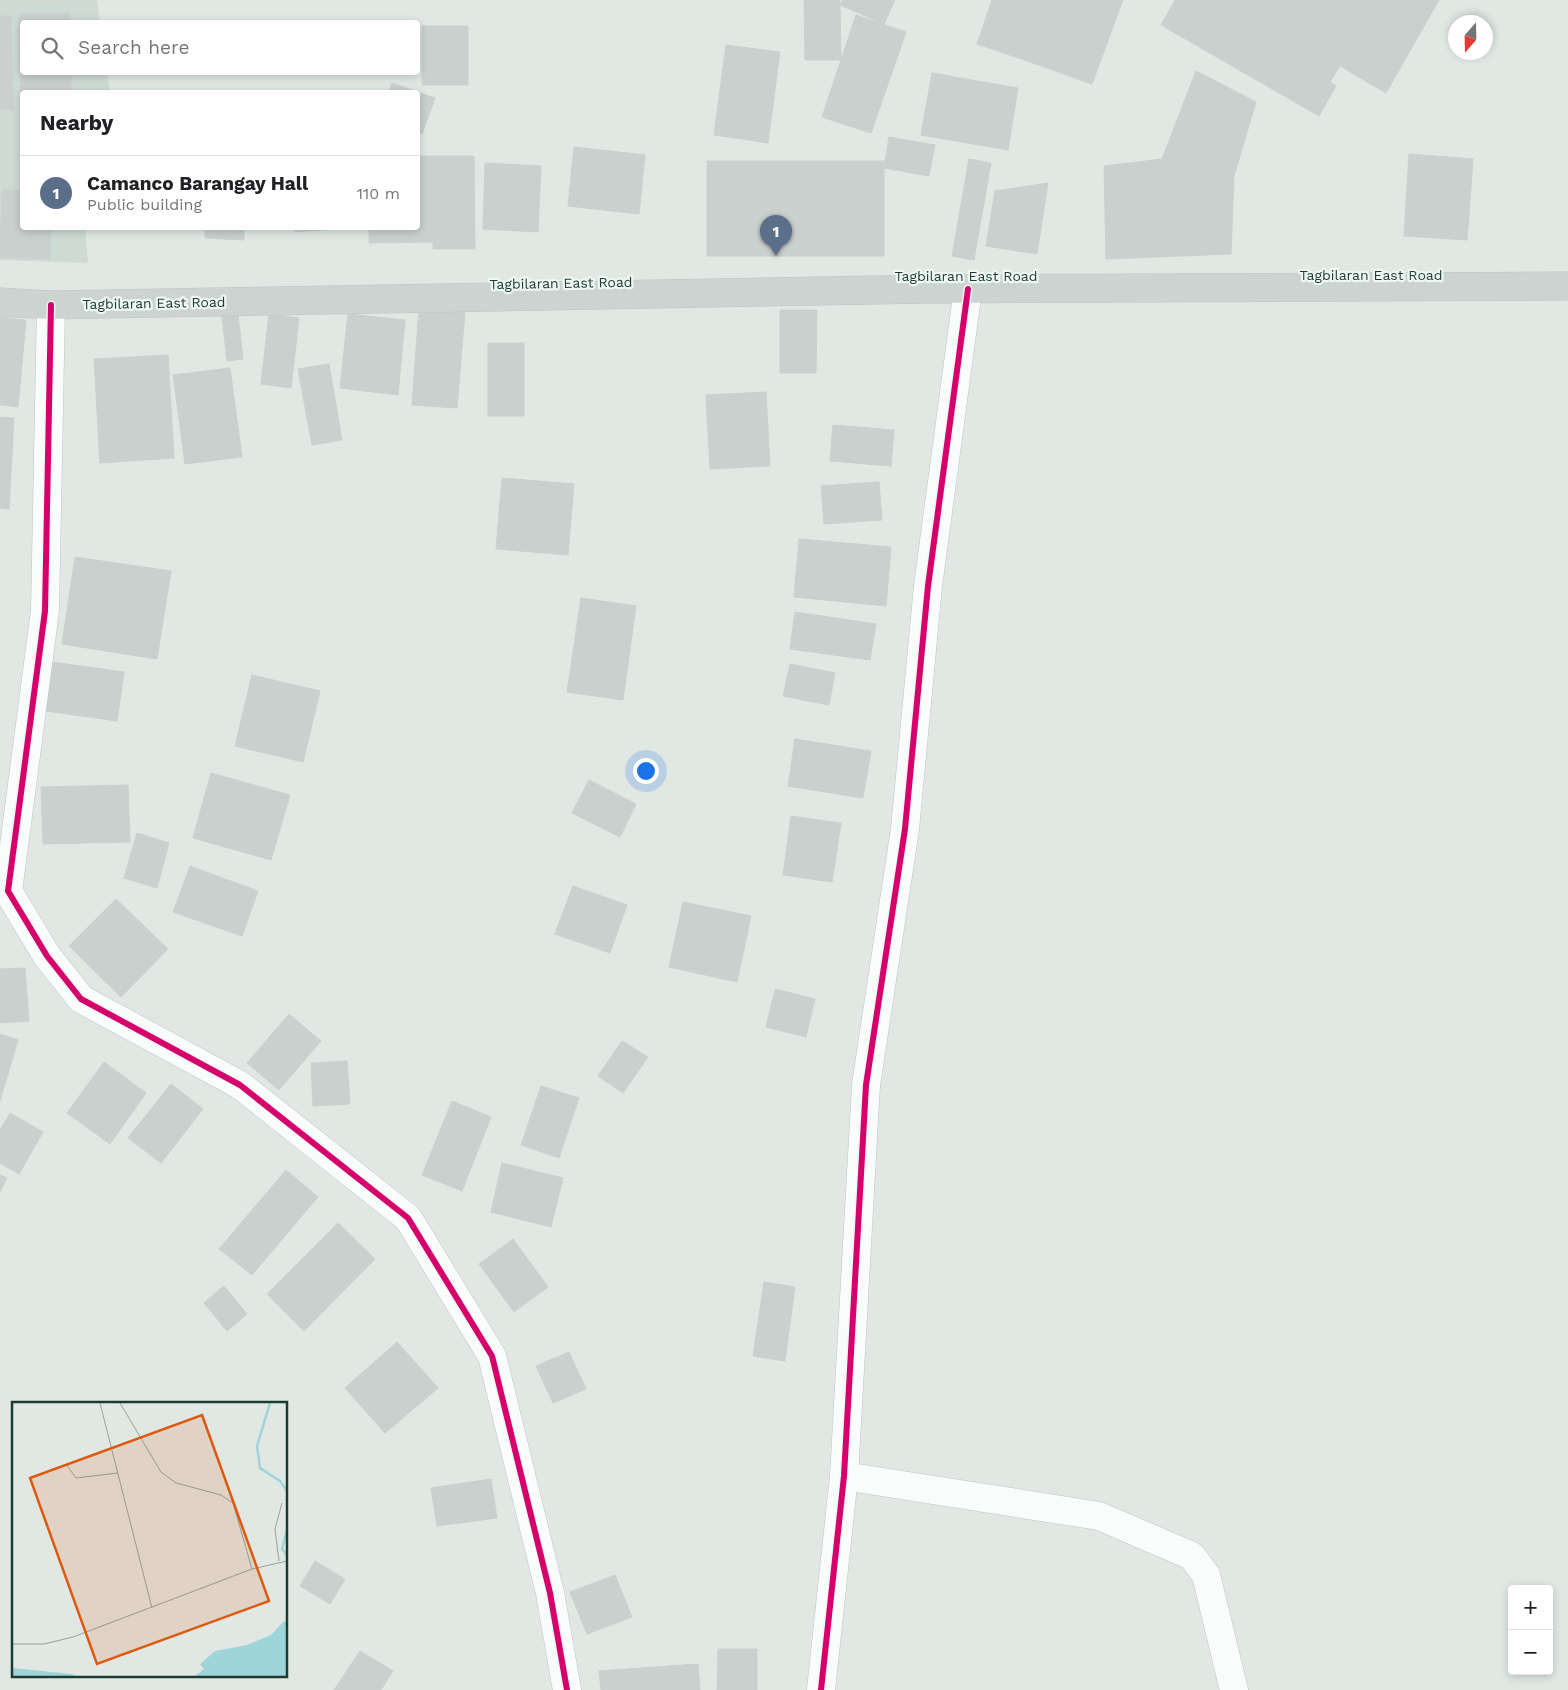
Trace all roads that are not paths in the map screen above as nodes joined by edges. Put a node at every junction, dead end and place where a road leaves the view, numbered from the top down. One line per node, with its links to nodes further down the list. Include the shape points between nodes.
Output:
1 (1568, 286): 2 (main road, Tagbilaran East Road)
2 (968, 288): 4 (main road, Tagbilaran East Road); 5 (street, via 928,586 905,830 866,1085)
3 (0, 302): 4 (main road, Tagbilaran East Road)
4 (51, 305): 6 (street, via 44,611 8,891 47,956 81,999 240,1084 408,1218 492,1356 550,1593)
5 (844, 1476): 7 (street); 8 (street, via 1099,1516 1192,1556 1206,1575)
6 (566, 1690)
7 (821, 1690)
8 (1234, 1690)

